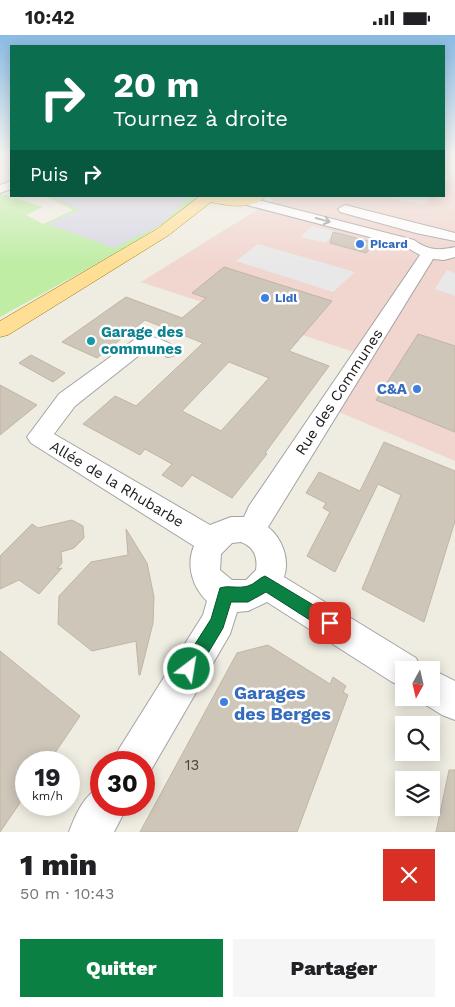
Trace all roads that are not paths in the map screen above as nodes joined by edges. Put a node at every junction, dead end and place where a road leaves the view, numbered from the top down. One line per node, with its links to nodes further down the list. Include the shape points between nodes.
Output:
1 (208, 197): 7 (main road)
2 (213, 197): 4 (main road)
3 (253, 198): 4 (main road); 9 (street, Rue des Communes, one-way to 9)
4 (227, 201): 7 (main road)
5 (330, 205): 6 (street)
6 (421, 231): 8 (street); 9 (street)
7 (163, 232): 11 (main road)
8 (455, 237)
9 (410, 243): 10 (street, Rue des Communes)
10 (447, 254): 13 (street, Rue des Communes, via 258,515)
11 (0, 330)
12 (168, 351): 14 (street, Allée de la Rhubarbe, via 145,341 67,400 39,437)
13 (251, 533): 14 (street, via 230,531); 15 (street, via 266,545 271,554 272,564)
14 (211, 541): 16 (street, via 203,557 205,574)
15 (265, 583): 16 (street, via 248,594 236,596); 17 (street)
16 (225, 593): 20 (street, via 218,623)
17 (395, 664)
18 (440, 693): 19 (street)
19 (455, 702)
20 (140, 751)
21 (100, 816): 22 (street)
22 (90, 832)

